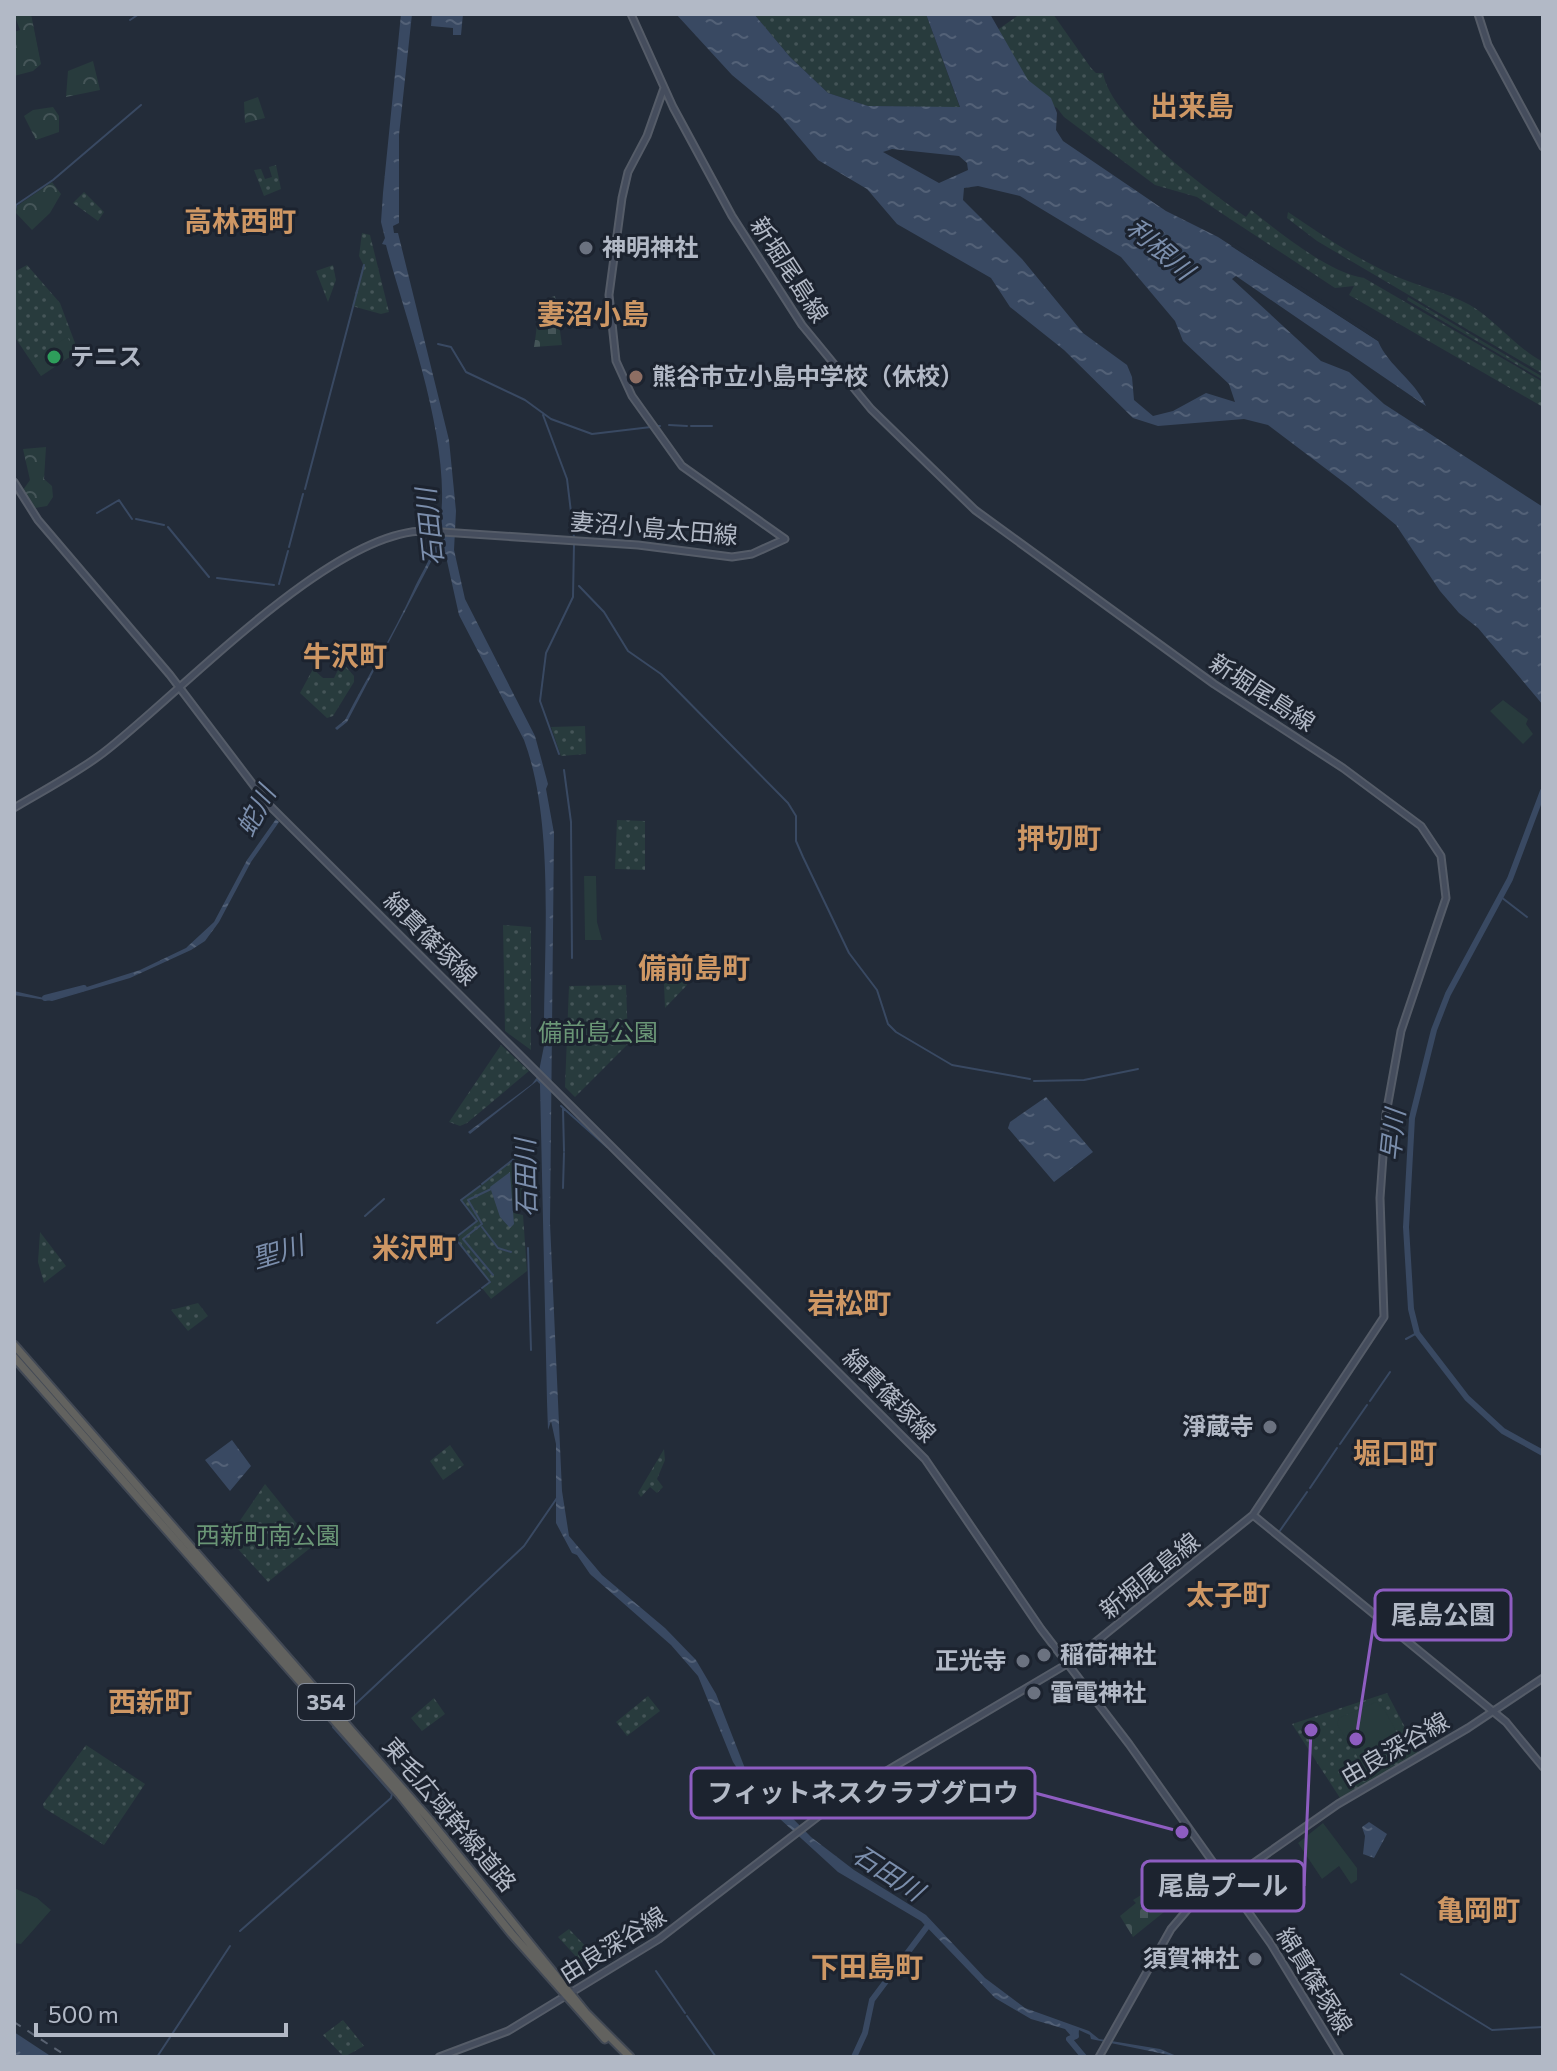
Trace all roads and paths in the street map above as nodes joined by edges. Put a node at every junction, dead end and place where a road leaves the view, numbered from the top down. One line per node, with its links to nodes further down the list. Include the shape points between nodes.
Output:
1 (631, 14): 3 (main road, 新堀尾島線)
2 (1478, 14): 4 (main road, via 1488,45)
3 (664, 88): 6 (main road, 妻沼小島太田線, via 628,172 621,204 609,295 616,361 627,387 678,462 785,539 737,557 403,532 360,547 246,630); 9 (main road, 新堀尾島線, via 727,207 802,325 871,409 937,475 968,505 1088,594 1415,821 1441,856 1446,898 1401,1031 1384,1130 1384,1317)
4 (1543, 147)
5 (14, 482): 6 (main road, 綿貫篠塚線, via 35,516)
6 (180, 688): 7 (main road, via 103,753); 10 (main road, 綿貫篠塚線, via 276,812 916,1447)
7 (14, 808)
8 (15, 1351): 15 (highway, 東毛広域幹線道路 / 354)
9 (1253, 1515): 10 (main road, 新堀尾島線); 12 (main road)
10 (1067, 1663): 14 (main road, 綿貫篠塚線); 15 (main road, 由良深谷線, via 860,1786 659,1939)
11 (1543, 1678): 12 (main road, 由良深谷線)
12 (1494, 1711): 13 (main road); 14 (main road, 由良深谷線, via 1338,1804)
13 (1543, 1767)
14 (1227, 1881): 19 (main road, 由良深谷線, via 1188,1909 1171,1929); 20 (main road, 綿貫篠塚線)
15 (568, 1994): 16 (main road, 由良深谷線, via 508,2031); 17 (highway, 東毛広域幹線道路 / 354); 18 (highway, 東毛広域幹線道路 / 354)
16 (439, 2057)
17 (624, 2057)
18 (630, 2057)
19 (1099, 2057)
20 (1340, 2057)

